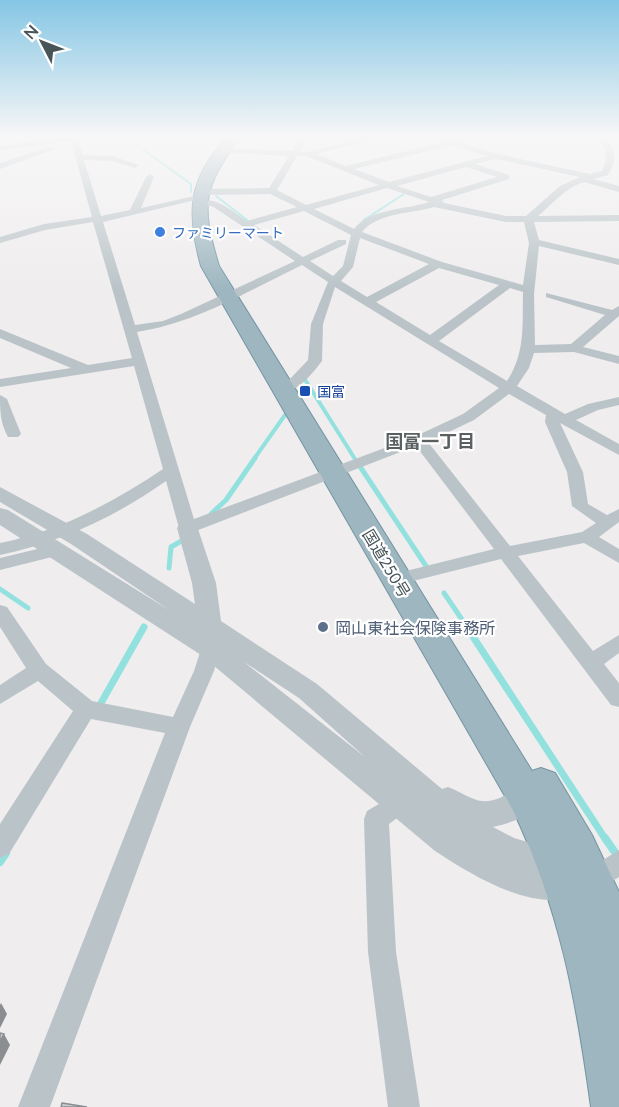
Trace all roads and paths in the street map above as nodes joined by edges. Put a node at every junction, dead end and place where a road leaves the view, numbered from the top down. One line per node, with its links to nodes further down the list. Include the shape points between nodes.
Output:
1 (85, 188): 16 (street)
2 (145, 188): 14 (street)
3 (207, 188): 11 (highway, 国道250号)
4 (274, 188): 9 (street)
5 (383, 188): 13 (street)
6 (393, 188): 10 (street)
7 (471, 188): 12 (street)
8 (564, 188): 15 (street)
9 (272, 191): 11 (street); 13 (street)
10 (404, 192): 12 (street); 19 (street, via 386,202)
11 (202, 198): 14 (street); 18 (street); 29 (highway, 国道250号, via 199,232 210,266)
12 (431, 200): 15 (street)
13 (307, 208): 18 (street); 19 (street)
14 (134, 212): 16 (street)
15 (529, 218): 17 (street); 19 (street, via 506,219 434,204 373,219); 22 (street)
16 (97, 219): 20 (street, via 44,227); 33 (street)
17 (619, 219)
18 (249, 223): 23 (street)
19 (352, 232): 25 (street); 26 (street, via 348,267)
20 (0, 240)
21 (342, 242): 23 (street)
22 (535, 242): 24 (street); 28 (street)
23 (303, 260): 26 (street); 29 (street)
24 (619, 262)
25 (438, 264): 27 (street); 31 (street)
26 (336, 280): 31 (street); 43 (street, via 317,324 315,361)
27 (507, 285): 28 (street); 35 (street)
28 (529, 290): 37 (street)
29 (231, 295): 33 (street, via 165,324); 43 (highway, 国道250号)
30 (550, 295): 32 (street)
31 (369, 301): 35 (street)
32 (617, 312): 36 (street)
33 (130, 329): 39 (street)
34 (0, 333): 40 (street)
35 (432, 340): 42 (street)
36 (574, 348): 37 (street); 38 (street)
37 (529, 349): 42 (street, via 524,365)
38 (619, 359)
39 (140, 361): 40 (street); 50 (street)
40 (85, 369): 41 (street)
41 (0, 383)
42 (509, 385): 46 (street); 48 (street, via 483,408)
43 (287, 388): 51 (highway, 国道250号)
44 (0, 399): 47 (street)
45 (619, 401): 46 (street)
46 (564, 417): 49 (street); 54 (street, via 552,422 575,472 580,506)
47 (13, 434)
48 (419, 440): 51 (street); 59 (street)
49 (619, 450)
50 (170, 471): 55 (street); 57 (street, via 117,507)
51 (339, 471): 55 (street); 62 (highway, 国道250号)
52 (0, 493): 57 (street)
53 (0, 515): 57 (street)
54 (613, 518): 56 (street)
55 (188, 528): 64 (street, via 204,583)
56 (587, 537): 59 (street); 60 (street)
57 (55, 541): 58 (street); 61 (street); 64 (street)
58 (0, 549)
59 (507, 552): 62 (street); 66 (street)
60 (619, 556)
61 (0, 564)
62 (405, 577): 73 (highway, 国道250号); 76 (highway, 国道250号, via 568,830)
63 (0, 612): 67 (street)
64 (211, 638): 71 (street, via 204,671); 72 (street, via 308,691); 74 (street)
65 (619, 642): 66 (street)
66 (591, 663): 69 (street)
67 (39, 669): 68 (street); 70 (street)
68 (0, 696)
69 (619, 699)
70 (86, 709): 71 (street); 75 (street)
71 (179, 727): 78 (street)
72 (396, 767): 73 (street, via 414,775 460,809 478,815 509,810); 76 (street, via 486,841 523,857)
73 (527, 798): 76 (highway, 国道250号)
74 (399, 803): 76 (street, via 474,859 517,878); 79 (street, via 376,819 382,952)
75 (0, 846)
76 (583, 873): 77 (highway, 国道250号, via 614,932); 80 (highway, 国道250号, via 583,932)
77 (619, 964)
78 (34, 1107)
79 (404, 1107)
80 (617, 1107)

